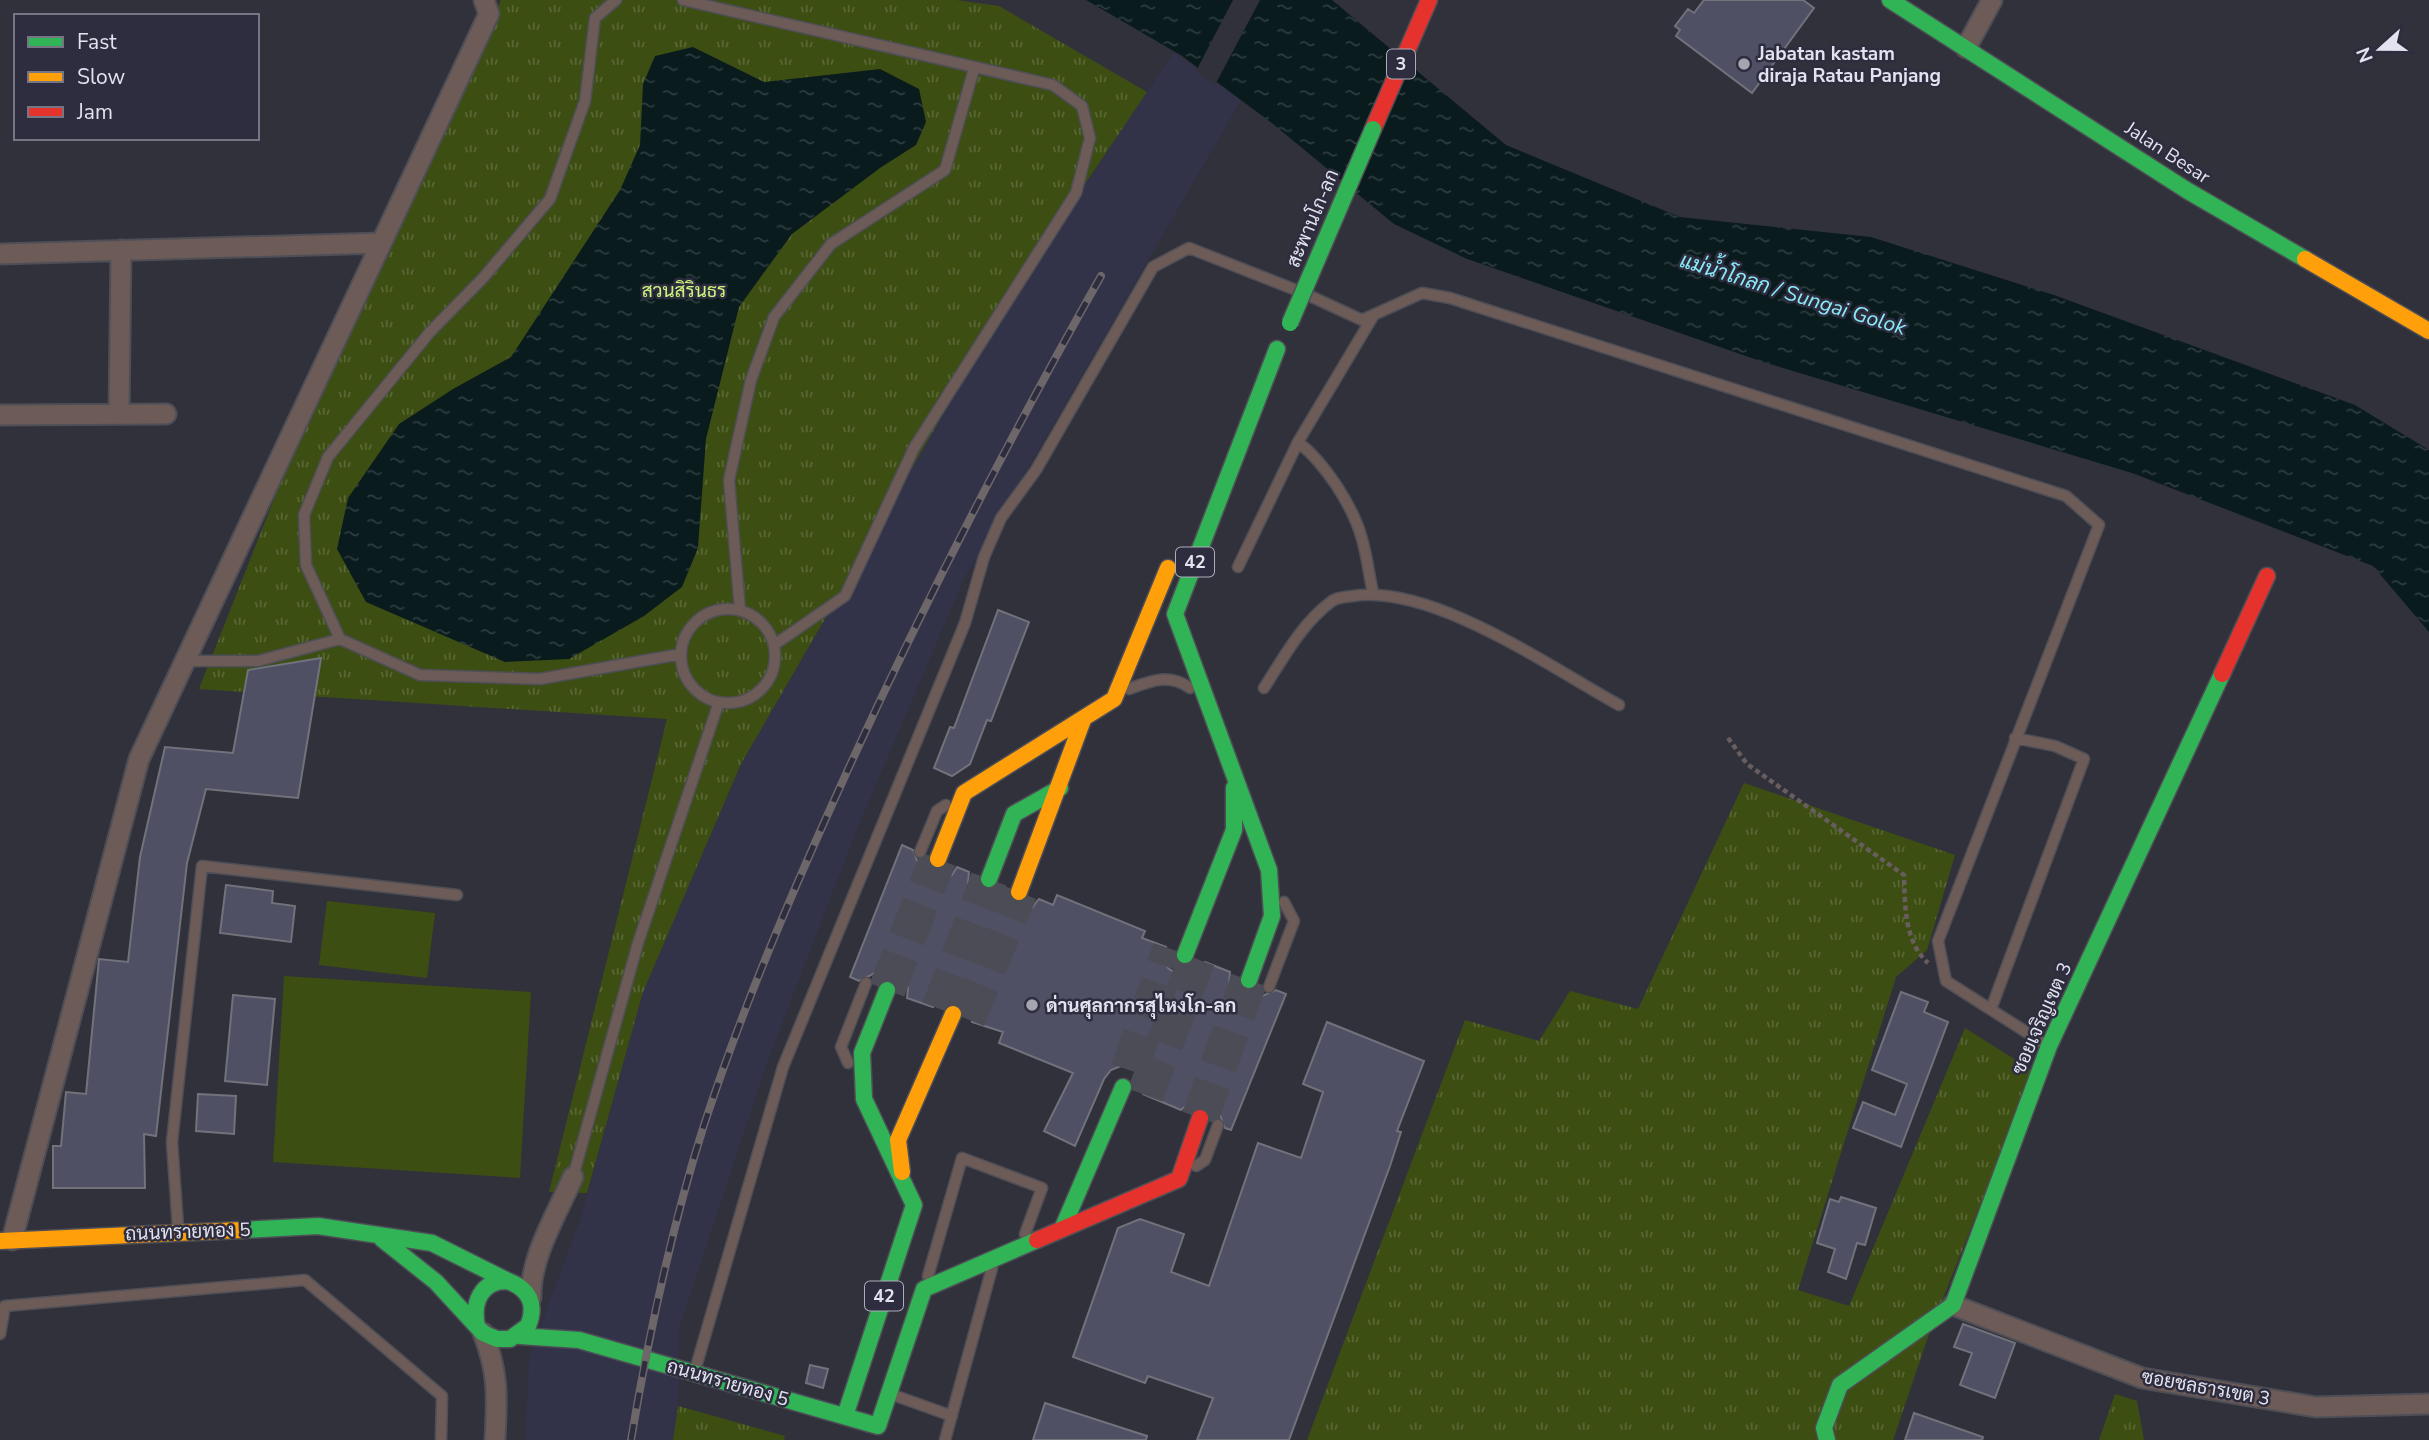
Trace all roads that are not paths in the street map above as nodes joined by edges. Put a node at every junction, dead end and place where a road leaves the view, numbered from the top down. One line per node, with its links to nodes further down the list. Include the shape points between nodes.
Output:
1 (484, 0): 10 (street, via 489,14)
2 (616, 0): 26 (lane, via 595,18 585,101 550,200 430,332 328,457 304,515 306,565)
3 (683, 0): 8 (lane)
4 (1429, 0): 9 (main road, 3)
5 (1890, 0): 7 (main road, Jalan Besar)
6 (1992, 0): 7 (street)
7 (1966, 48): 14 (main road, Jalan Besar, via 2188,191)
8 (974, 69): 25 (lane, via 945,170 831,244 774,317 751,380 729,480); 27 (lane, via 1053,85 1082,106 1090,138 1076,193 914,448 845,596)
9 (1373, 129): 15 (main road, สะพานโก-ลก / 42, bridge)
10 (381, 243): 11 (street); 29 (street)
11 (121, 250): 12 (street); 18 (street)
12 (0, 254)
13 (1372, 318): 20 (lane); 36 (lane, via 1422,293 1450,298 2066,496 2099,525); 85 (lane, via 1362,320 1334,304 1189,248 1153,267 1036,470 1001,518 984,557 965,623 783,1067)
14 (2429, 331)
15 (1277, 349): 19 (main road, 42); 31 (main road, 42, via 1175,614)
16 (166, 414): 18 (street)
17 (0, 415): 18 (street)
18 (119, 415)
19 (1224, 437)
20 (1298, 443): 22 (lane); 24 (lane, via 1342,496 1362,536)
21 (1176, 548): 32 (main road, 42)
22 (1238, 567)
23 (2267, 576): 56 (main road, ซอยเจริญเขต 3)
24 (1373, 593): 30 (lane, via 1334,599 1297,636); 34 (lane, via 1416,601 1471,623)
25 (740, 610): 27 (lane, via 762,623); 28 (lane, via 712,611 699,618 683,640)
26 (340, 639): 28 (lane, via 420,676 540,679); 29 (lane, via 258,661)
27 (774, 645): 33 (lane, via 773,668 762,688 735,702)
28 (681, 654): 33 (lane, via 688,680 696,690)
29 (185, 661): 73 (street, via 139,759)
30 (1264, 688)
31 (1206, 698): 32 (lane, via 1175,679 1154,680); 38 (main road, 42)
32 (1114, 699): 35 (main road)
33 (719, 702): 65 (lane, via 638,943)
34 (1619, 705)
35 (1083, 720): 37 (main road); 39 (main road)
36 (2015, 738): 55 (lane, via 1938,941 1946,981); 55 (lane, via 2055,746 2084,759)
37 (996, 775): 40 (main road); 41 (main road)
38 (1234, 777): 43 (main road); 46 (main road, 42, via 1234,830 1185,954); 47 (main road, 42)
39 (1060, 788): 42 (main road); 48 (main road)
40 (964, 793): 44 (lane, via 937,811); 45 (main road)
41 (987, 798)
42 (1039, 800): 48 (main road); 48 (main road, via 1014,814)
43 (1216, 826)
44 (920, 852)
45 (938, 859)
46 (1203, 863)
47 (1269, 870): 50 (main road); 51 (main road, 42, via 1272,916); 53 (lane, 42, via 1294,921)
48 (1004, 886)
49 (457, 895): 71 (lane, via 202,866 172,1142)
50 (1254, 908)
51 (1249, 980)
52 (866, 983): 60 (lane, via 841,1047)
53 (1269, 987)
54 (887, 990): 60 (main road, via 862,1053)
55 (1991, 1009): 56 (lane)
56 (2049, 1046): 80 (main road, ซอยเจริญเขต 3)
57 (880, 1061): 60 (main road)
58 (1128, 1088): 70 (main road, via 1118,1126)
59 (937, 1092): 66 (main road, via 953,1014 933,1027 937,1054 898,1140)
60 (864, 1098): 66 (main road)
61 (1200, 1118): 67 (main road)
62 (1218, 1125): 67 (lane, 42, via 1205,1160)
63 (917, 1140): 66 (main road)
64 (1155, 1168): 68 (main road)
65 (573, 1177): 76 (street)
66 (902, 1177): 69 (main road)
67 (1178, 1179): 68 (main road, 42)
68 (1146, 1192): 70 (main road, 42)
69 (930, 1208): 74 (lane, via 962,1158 1042,1188); 78 (lane); 90 (main road, 42)
70 (1063, 1227): 74 (main road, 42)
71 (178, 1231): 72 (main road, ถนนทรายทอง 5, via 318,1226); 73 (main road, ถนนทรายทอง 5)
72 (375, 1234): 77 (main road, ถนนทรายทอง 5, via 432,1243); 81 (main road, ถนนทรายทอง 5, via 433,1278)
73 (6, 1240)
74 (1021, 1245): 75 (main road, 42)
75 (996, 1255): 78 (main road, 42); 89 (lane)
76 (537, 1262): 77 (street); 79 (street)
77 (510, 1282): 79 (main road); 81 (main road, via 491,1284 477,1297 473,1306)
78 (924, 1289): 87 (main road, 42)
79 (531, 1301): 83 (main road, via 531,1320); 84 (main road, ถนนทรายทอง 5, via 548,1320)
80 (1953, 1305): 88 (street, ซอยชลธารเขต 3, via 2142,1378 2316,1407); 95 (main road, via 1840,1385 1824,1428)
81 (480, 1329): 83 (main road, via 501,1341); 86 (street, ถนนทรายทอง 5, via 494,1361)
82 (0, 1334): 92 (lane, via 5,1306 305,1280 442,1396)
83 (520, 1336): 84 (main road, ถนนทรายทอง 5); 86 (street, ถนนทรายทอง 5)
84 (579, 1340): 85 (main road, ถนนทรายทอง 5)
85 (694, 1372): 90 (main road, ถนนทรายทอง 5)
86 (498, 1385): 93 (street, ถนนทรายทอง 5)
87 (884, 1392): 89 (lane); 91 (main road, 42)
88 (2429, 1404)
89 (952, 1416): 94 (lane)
90 (843, 1422): 91 (main road, ถนนทรายทอง 5)
91 (875, 1433)
92 (441, 1440)
93 (495, 1440)
94 (945, 1440)
95 (1827, 1440)

